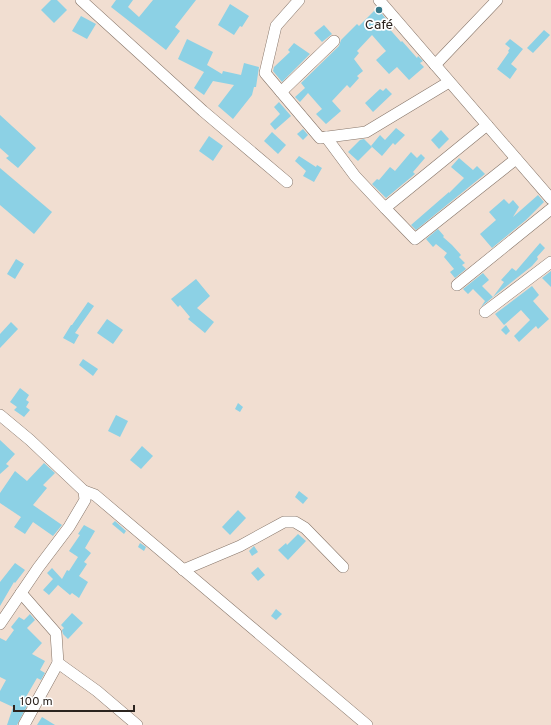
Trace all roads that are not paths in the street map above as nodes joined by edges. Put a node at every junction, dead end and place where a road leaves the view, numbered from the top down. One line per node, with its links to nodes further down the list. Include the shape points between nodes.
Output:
1 (81, 0): 12 (street)
2 (299, 0): 8 (street, via 276,26 265,73)
3 (378, 0): 6 (street)
4 (497, 0): 6 (street)
5 (334, 41): 8 (street)
6 (435, 65): 7 (street)
7 (449, 82): 9 (street); 10 (street, via 366,132)
8 (281, 92): 10 (street, via 320,138)
9 (487, 125): 11 (street); 14 (street)
10 (326, 137): 14 (street, via 355,176)
11 (516, 159): 13 (street); 14 (street, via 415,239)
12 (287, 182)
13 (551, 199)
14 (385, 208)
15 (551, 209): 17 (street)
16 (551, 262): 18 (street)
17 (457, 285)
18 (485, 312)
19 (0, 415): 20 (street)
20 (84, 491): 22 (street, via 95,495); 23 (street, via 85,500 69,528)
21 (343, 567): 22 (street, via 305,528 291,521)
22 (183, 570): 28 (street)
23 (21, 594): 24 (street); 25 (street, via 56,633)
24 (0, 624)
25 (58, 663): 26 (street); 27 (street, via 97,690)
26 (24, 725)
27 (137, 725)
28 (367, 725)

